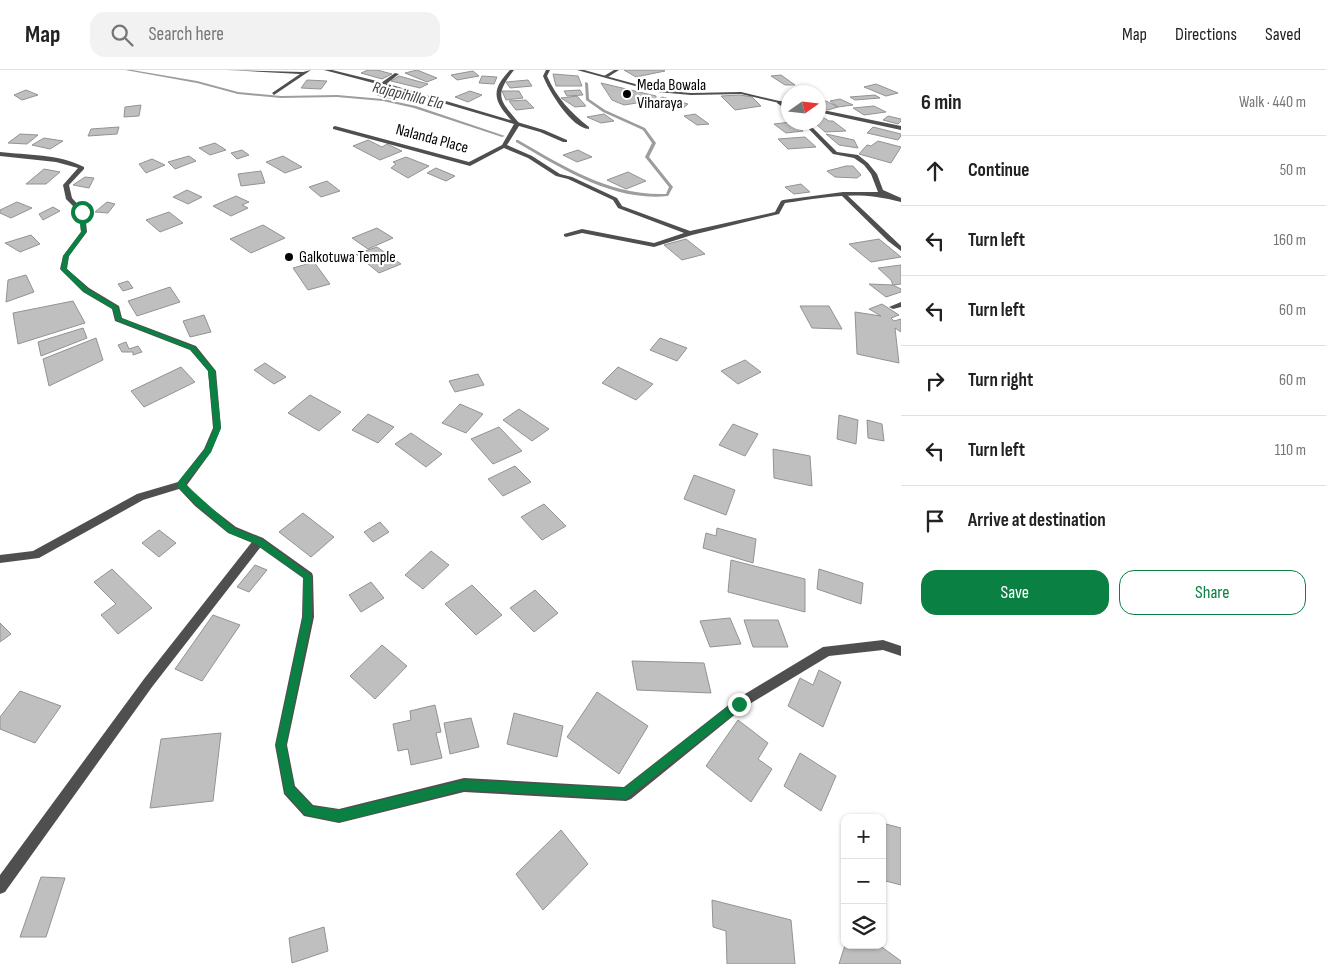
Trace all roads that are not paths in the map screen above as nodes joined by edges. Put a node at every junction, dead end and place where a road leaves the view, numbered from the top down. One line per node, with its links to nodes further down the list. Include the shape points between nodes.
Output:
1 (228, 70): 8 (street)
2 (309, 70): 8 (street)
3 (326, 70): 11 (street, Nalanda Place)
4 (512, 70): 15 (street, via 498,89 500,103)
5 (548, 70): 17 (street, via 545,76 560,107)
6 (579, 70): 10 (street)
7 (617, 70): 10 (street)
8 (302, 73): 12 (street)
9 (398, 74): 11 (street)
10 (606, 76): 13 (street, via 657,91 741,94)
11 (383, 84): 15 (street, Nalanda Place)
12 (274, 94)
13 (779, 102)
14 (826, 112): 18 (street)
15 (517, 124): 20 (street, Nalanda Place); 21 (street)
16 (335, 128): 21 (street, Nalanda Place, via 470,164)
17 (587, 128)
18 (901, 128)
19 (812, 130): 24 (street, via 835,153 862,159 880,182 880,191)
20 (566, 141)
21 (504, 146): 26 (street, via 530,157 558,175 615,199 620,207)
22 (0, 154): 31 (street, via 63,162 82,168 66,185 69,199 82,212 84,232 66,256 63,269 86,290 116,308 118,319 193,348 212,371 217,428 208,450)
23 (843, 194): 24 (street); 26 (street, via 783,202 777,213); 28 (street)
24 (889, 194): 25 (street)
25 (901, 200)
26 (690, 233): 27 (street, via 654,245 582,231)
27 (566, 235)
28 (901, 249)
29 (901, 304): 30 (street)
30 (893, 307)
31 (181, 484): 32 (street, via 198,503 232,530); 33 (street, via 140,497 35,555)
32 (259, 541): 34 (street, via 308,576 308,617 281,745 289,789 309,811 340,816 464,785 626,794 739,704 827,651 883,644); 35 (street, via 148,683)
33 (0, 559)
34 (901, 651)
35 (0, 887)

